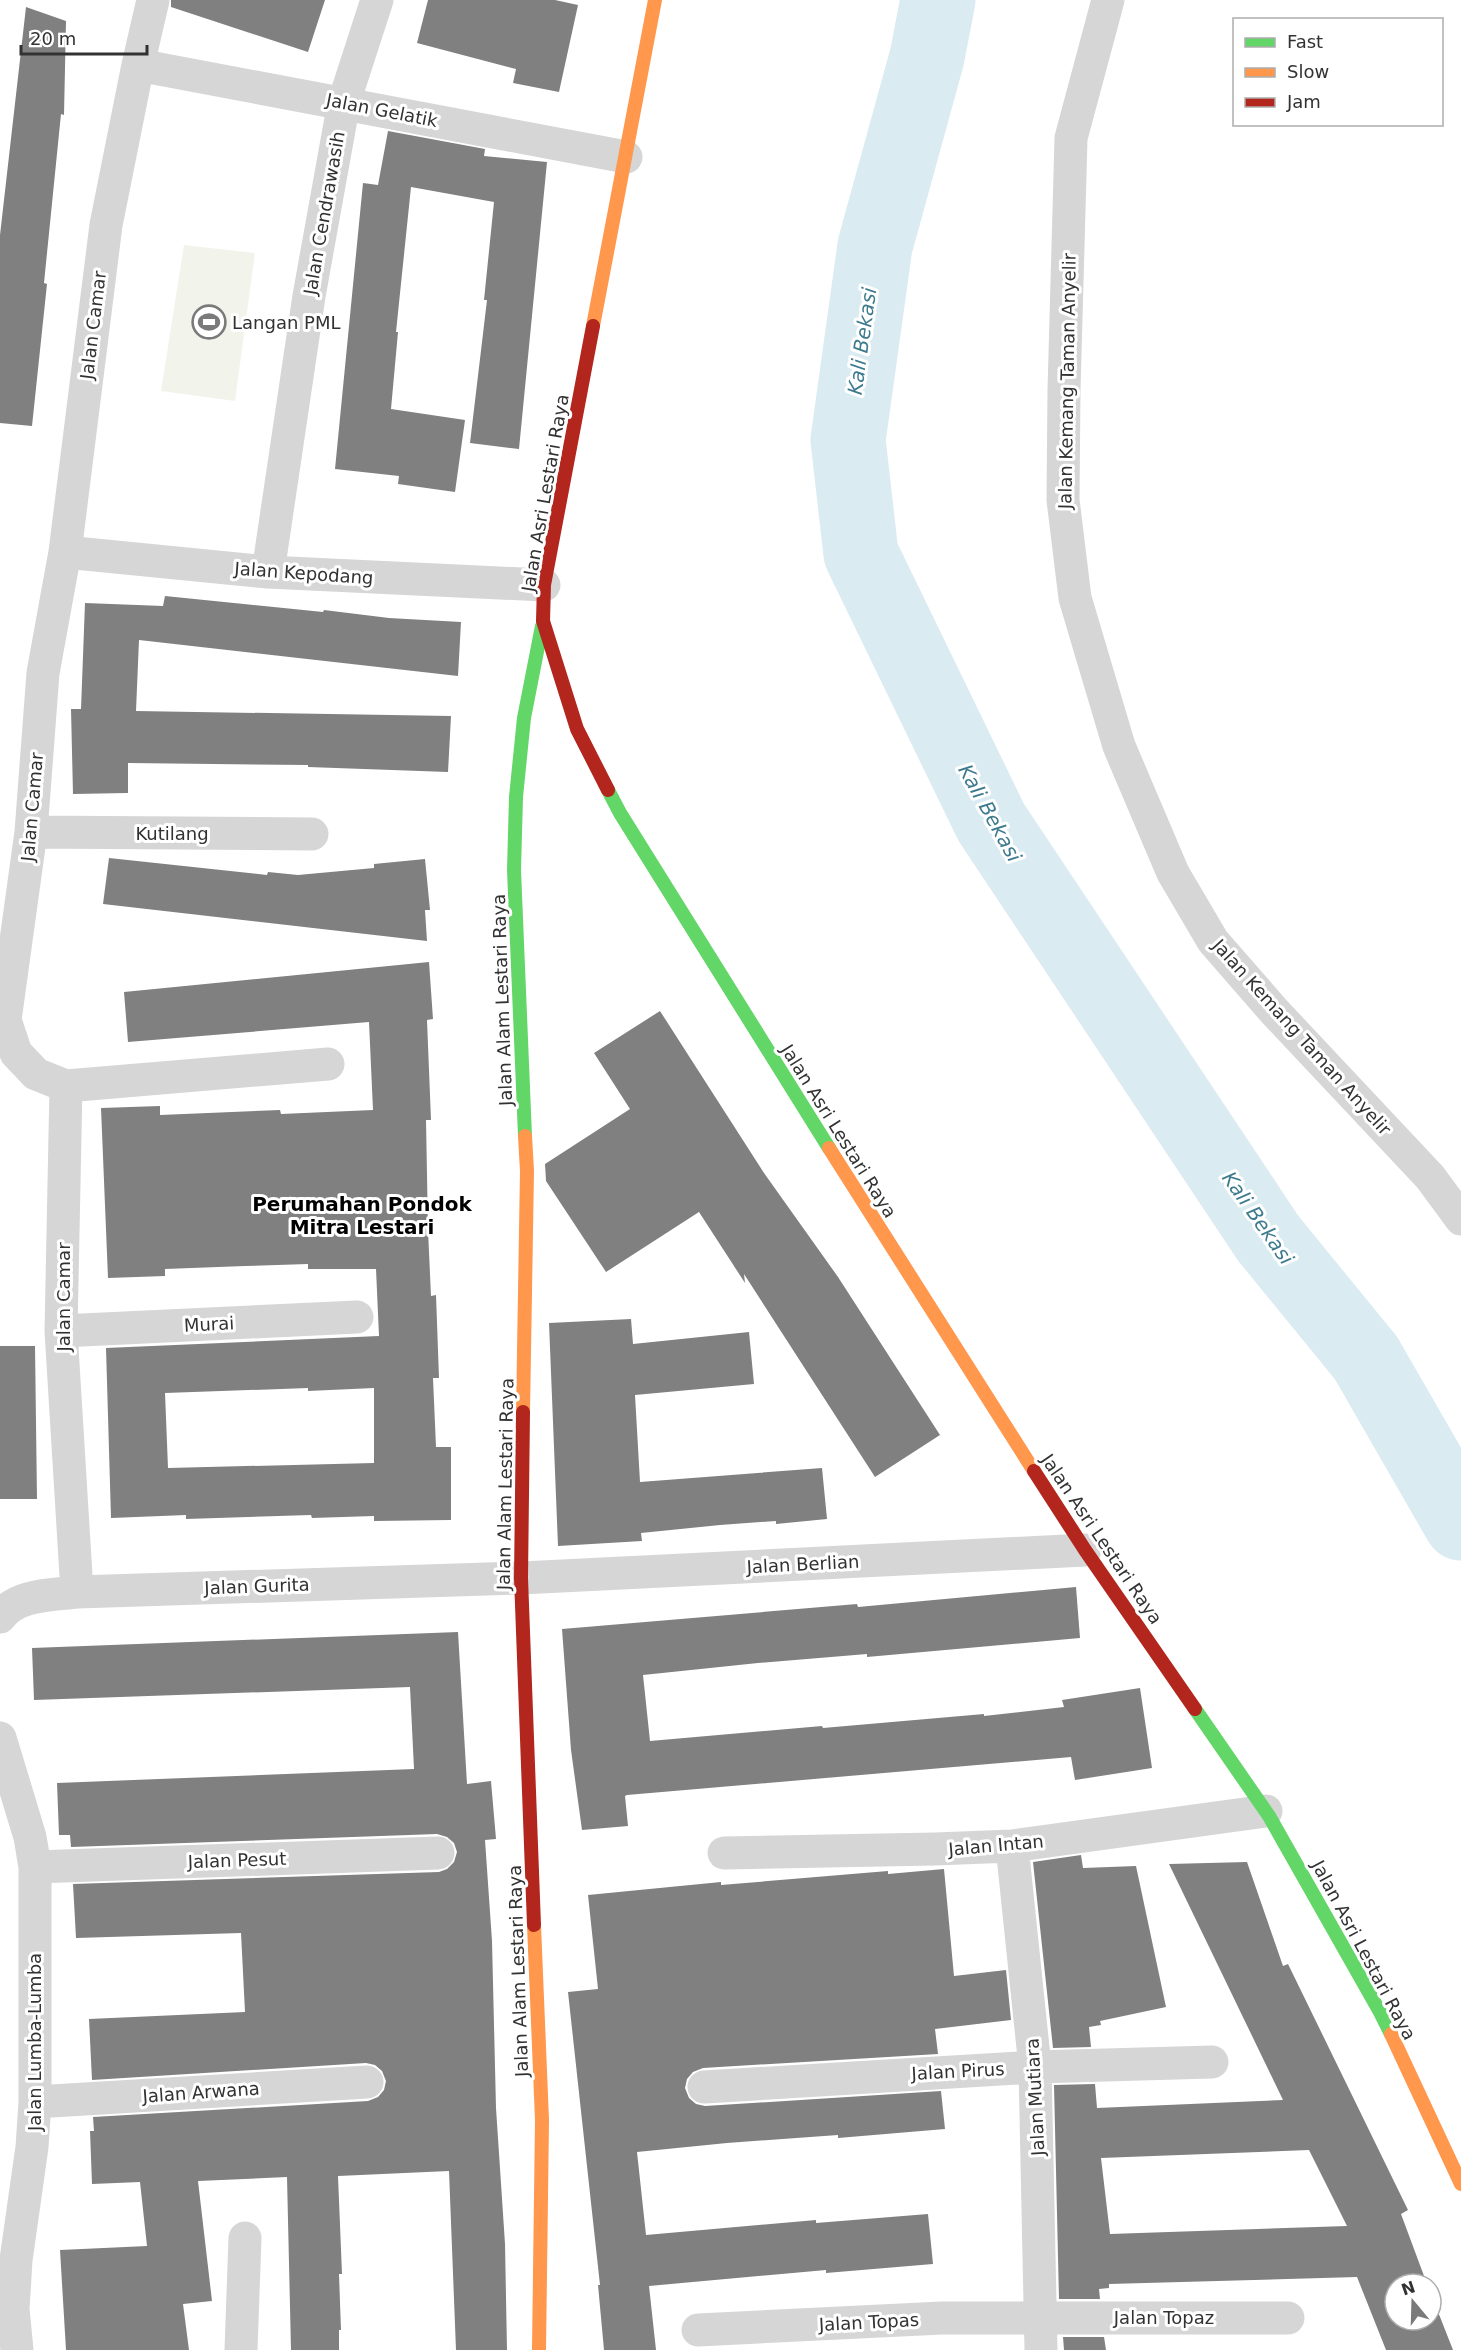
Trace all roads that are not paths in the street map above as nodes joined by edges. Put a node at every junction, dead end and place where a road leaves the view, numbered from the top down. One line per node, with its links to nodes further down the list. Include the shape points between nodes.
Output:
1 (377, 0): 6 (street, Jalan Cendrawasih)
2 (655, 0): 7 (street, Jalan Asri Lestari Raya)
3 (1108, 0): 16 (street, Jalan Kemang Taman Anyelir, via 1071,138 1063,500 1075,598 1119,746 1173,873 1213,940 1431,1177)
4 (145, 3): 5 (street, Jalan Camar)
5 (138, 65): 6 (street, Jalan Gelatik); 8 (street, Jalan Camar, via 106,225)
6 (344, 102): 7 (street, Jalan Gelatik); 9 (street, Jalan Cendrawasih, via 309,296)
7 (626, 157): 10 (street, Jalan Asri Lestari Raya)
8 (64, 552): 9 (street, Jalan Kepodang); 12 (street, Jalan Camar, via 43,673)
9 (268, 572): 10 (street, Jalan Kepodang)
10 (544, 585): 11 (street, Jalan Asri Lestari Raya)
11 (543, 621): 19 (street, Jalan Asri Lestari Raya, via 577,729 620,813); 20 (street, Jalan Alam Lestari Raya, via 524,718 514,870 527,1171)
12 (31, 832): 13 (street, Kutilang); 15 (street, Jalan Camar, via 5,1020 16,1053 36,1074)
13 (312, 834)
14 (328, 1064): 15 (street)
15 (66, 1086): 18 (street, Jalan Camar)
16 (1461, 1219)
17 (357, 1317): 18 (street, Murai)
18 (62, 1330): 21 (street, Jalan Camar)
19 (1085, 1550): 20 (street, Jalan Berlian); 24 (street, Jalan Asri Lestari Raya)
20 (521, 1578): 21 (street, Jalan Gurita); 41 (street, Jalan Alam Lestari Raya, via 542,2120)
21 (77, 1592): 22 (street, Jalan Gurita, via 21,1600)
22 (0, 1617)
23 (0, 1738): 28 (street, Jalan Lumba-Lumba, via 30,1837)
24 (1266, 1811): 25 (street, Jalan Intan); 34 (street, Jalan Asri Lestari Raya, via 1380,2012)
25 (1012, 1846): 27 (street, Jalan Intan); 30 (street, Jalan Mutiara)
26 (438, 1853): 28 (street, Jalan Pesut)
27 (724, 1853)
28 (35, 1868): 33 (street, Jalan Lumba-Lumba)
29 (1212, 2062): 30 (street, Jalan Pirus)
30 (1035, 2067): 32 (street, Jalan Pirus); 36 (street, Jalan Mutiara)
31 (367, 2082): 33 (street, Jalan Arwana)
32 (704, 2087)
33 (35, 2102): 39 (street, Jalan Lumba-Lumba, via 16,2260)
34 (1461, 2184)
35 (244, 2238): 40 (street)
36 (1040, 2317): 37 (street, Jalan Topaz); 38 (street, Jalan Topas); 42 (street, Jalan Mutiara)
37 (1288, 2318)
38 (698, 2330)
39 (17, 2350)
40 (241, 2350)
41 (540, 2350)
42 (1041, 2350)

